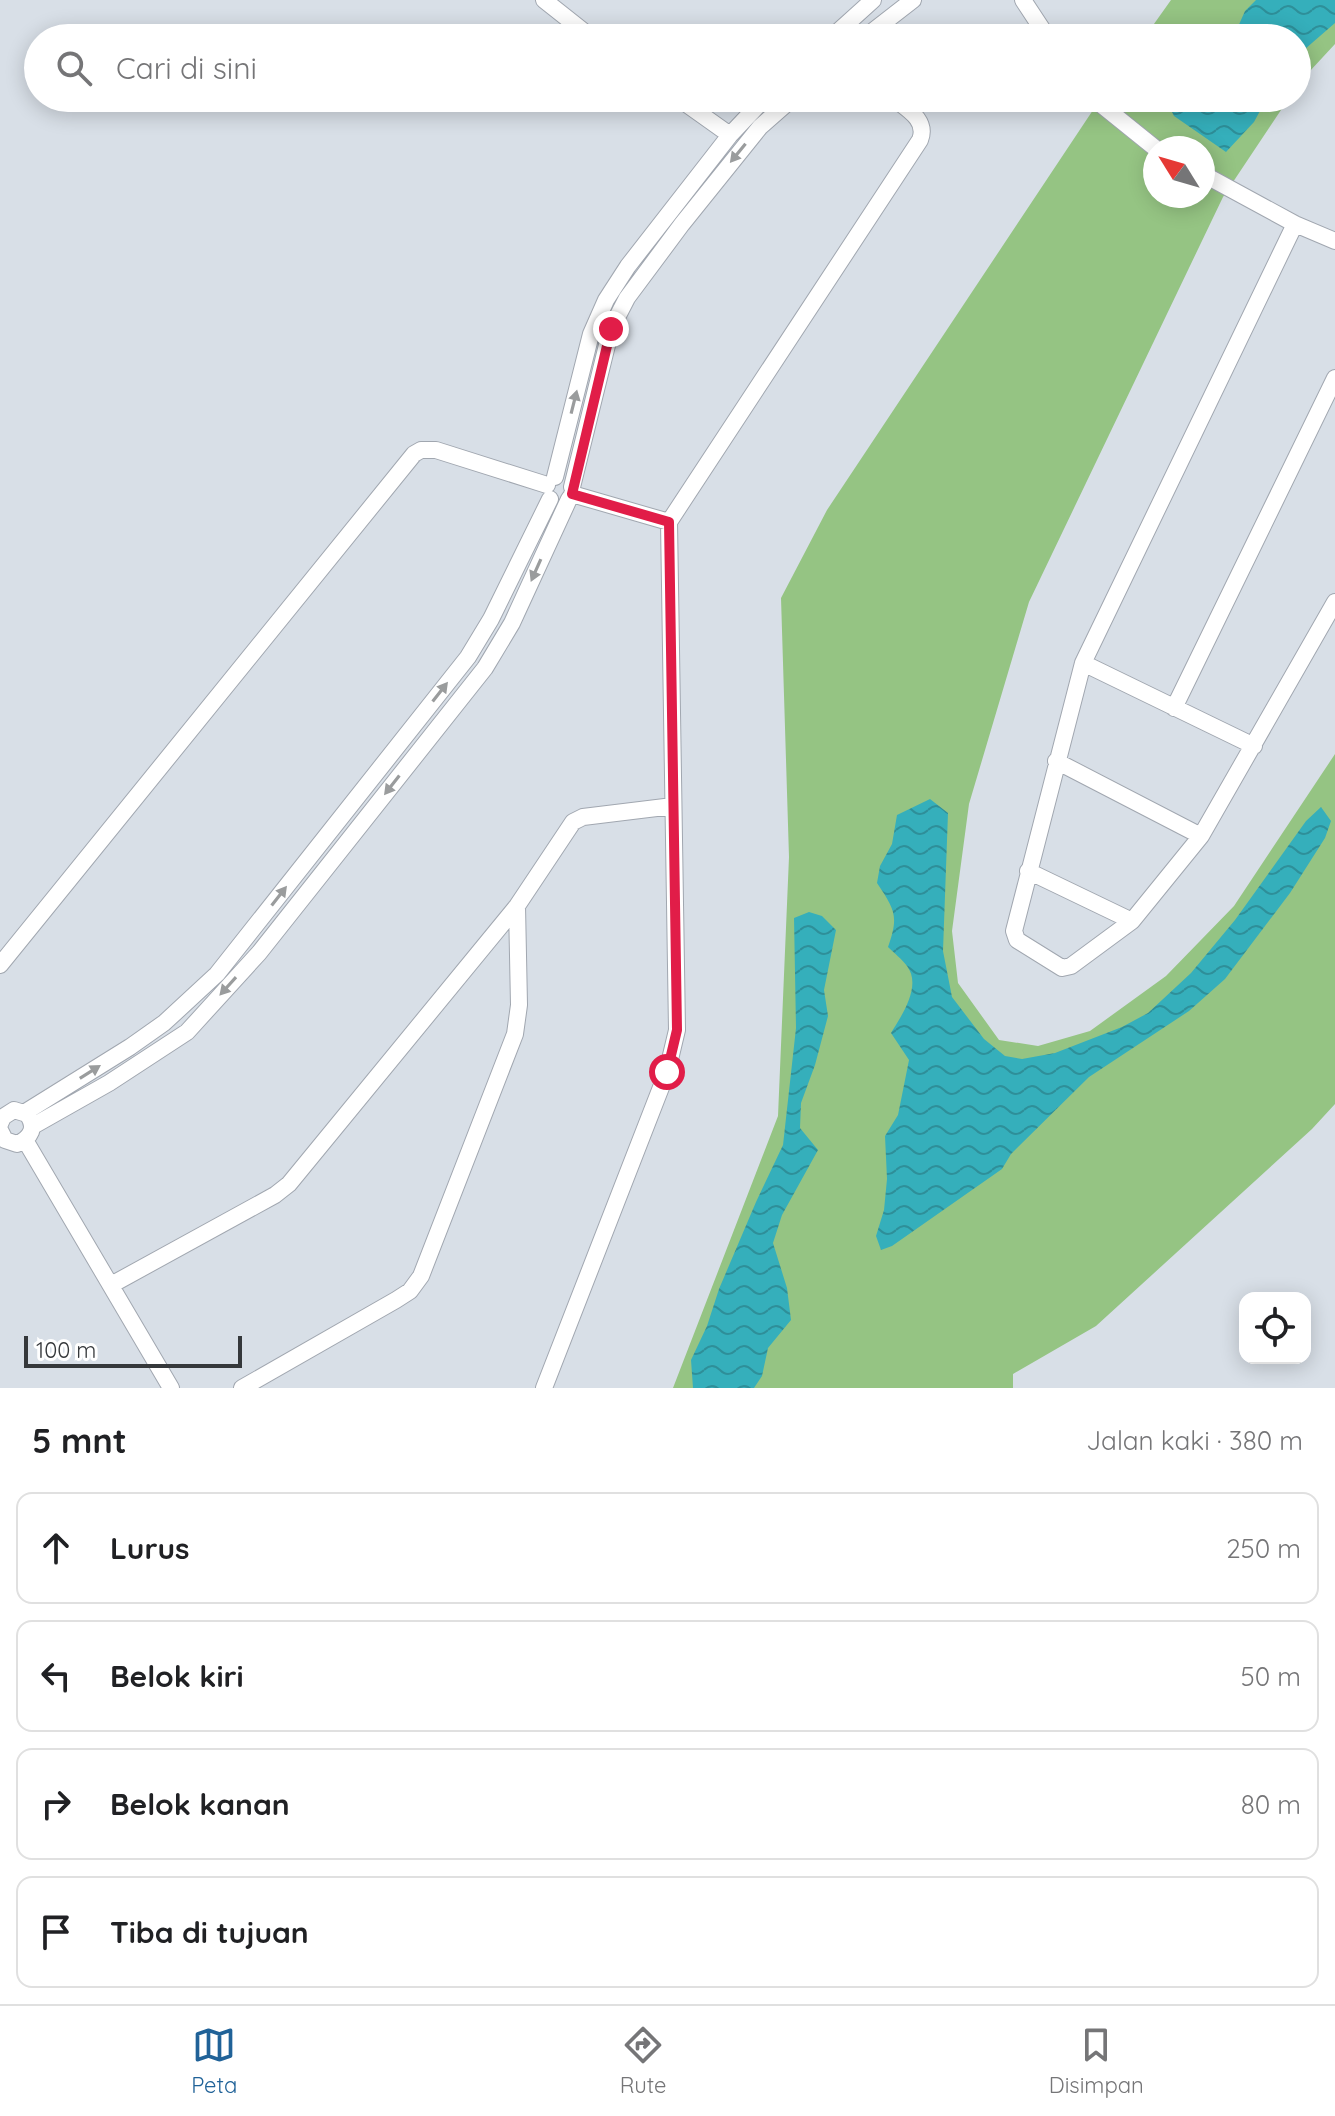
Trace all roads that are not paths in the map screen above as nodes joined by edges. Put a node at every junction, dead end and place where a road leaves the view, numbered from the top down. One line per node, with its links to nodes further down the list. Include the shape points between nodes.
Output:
1 (544, 0): 5 (street)
2 (873, 0): 6 (street)
3 (913, 0): 7 (street)
4 (1023, 0): 8 (street)
5 (574, 24)
6 (846, 24)
7 (882, 24)
8 (1039, 24)
9 (698, 112): 14 (street)
10 (752, 112): 14 (street)
11 (777, 112): 21 (street, one-way to 21, via 627,298 611,329)
12 (910, 112): 22 (street, via 922,126 920,140)
13 (1110, 112): 15 (street)
14 (730, 135): 20 (street, one-way to 14, via 591,334 606,300)
15 (1143, 138)
16 (1215, 181): 17 (street)
17 (1295, 224): 18 (street); 24 (street)
18 (1335, 241)
19 (1335, 378): 25 (street)
20 (551, 487): 21 (street, via 568,479); 21 (street, via 557,503); 29 (street, one-way to 20, via 468,657); 35 (street, via 436,450 414,454)
21 (571, 493): 22 (street); 31 (street, one-way to 31, via 512,623 485,668)
22 (669, 522): 28 (street)
23 (1335, 602): 26 (street)
24 (1083, 663): 25 (street); 27 (street)
25 (1174, 708): 26 (street)
26 (1254, 746): 30 (street)
27 (1056, 761): 30 (street); 32 (street)
28 (673, 806): 33 (street, via 573,822); 38 (street, via 677,1030 667,1072)
29 (334, 826): 31 (street); 36 (street, one-way to 29, via 188,1004)
30 (1201, 836): 34 (street)
31 (349, 839): 36 (street, one-way to 36, via 259,953 187,1032 109,1083)
32 (1028, 871): 34 (street); 34 (street, via 1014,931 1017,940 1058,967 1071,966)
33 (517, 906): 37 (street, via 289,1184); 40 (street, via 515,1034 421,1276 396,1300)
34 (1132, 921)
35 (0, 965)
36 (11, 1125): 37 (street)
37 (111, 1285): 39 (street)
38 (543, 1387)
39 (171, 1388)
40 (242, 1388)

